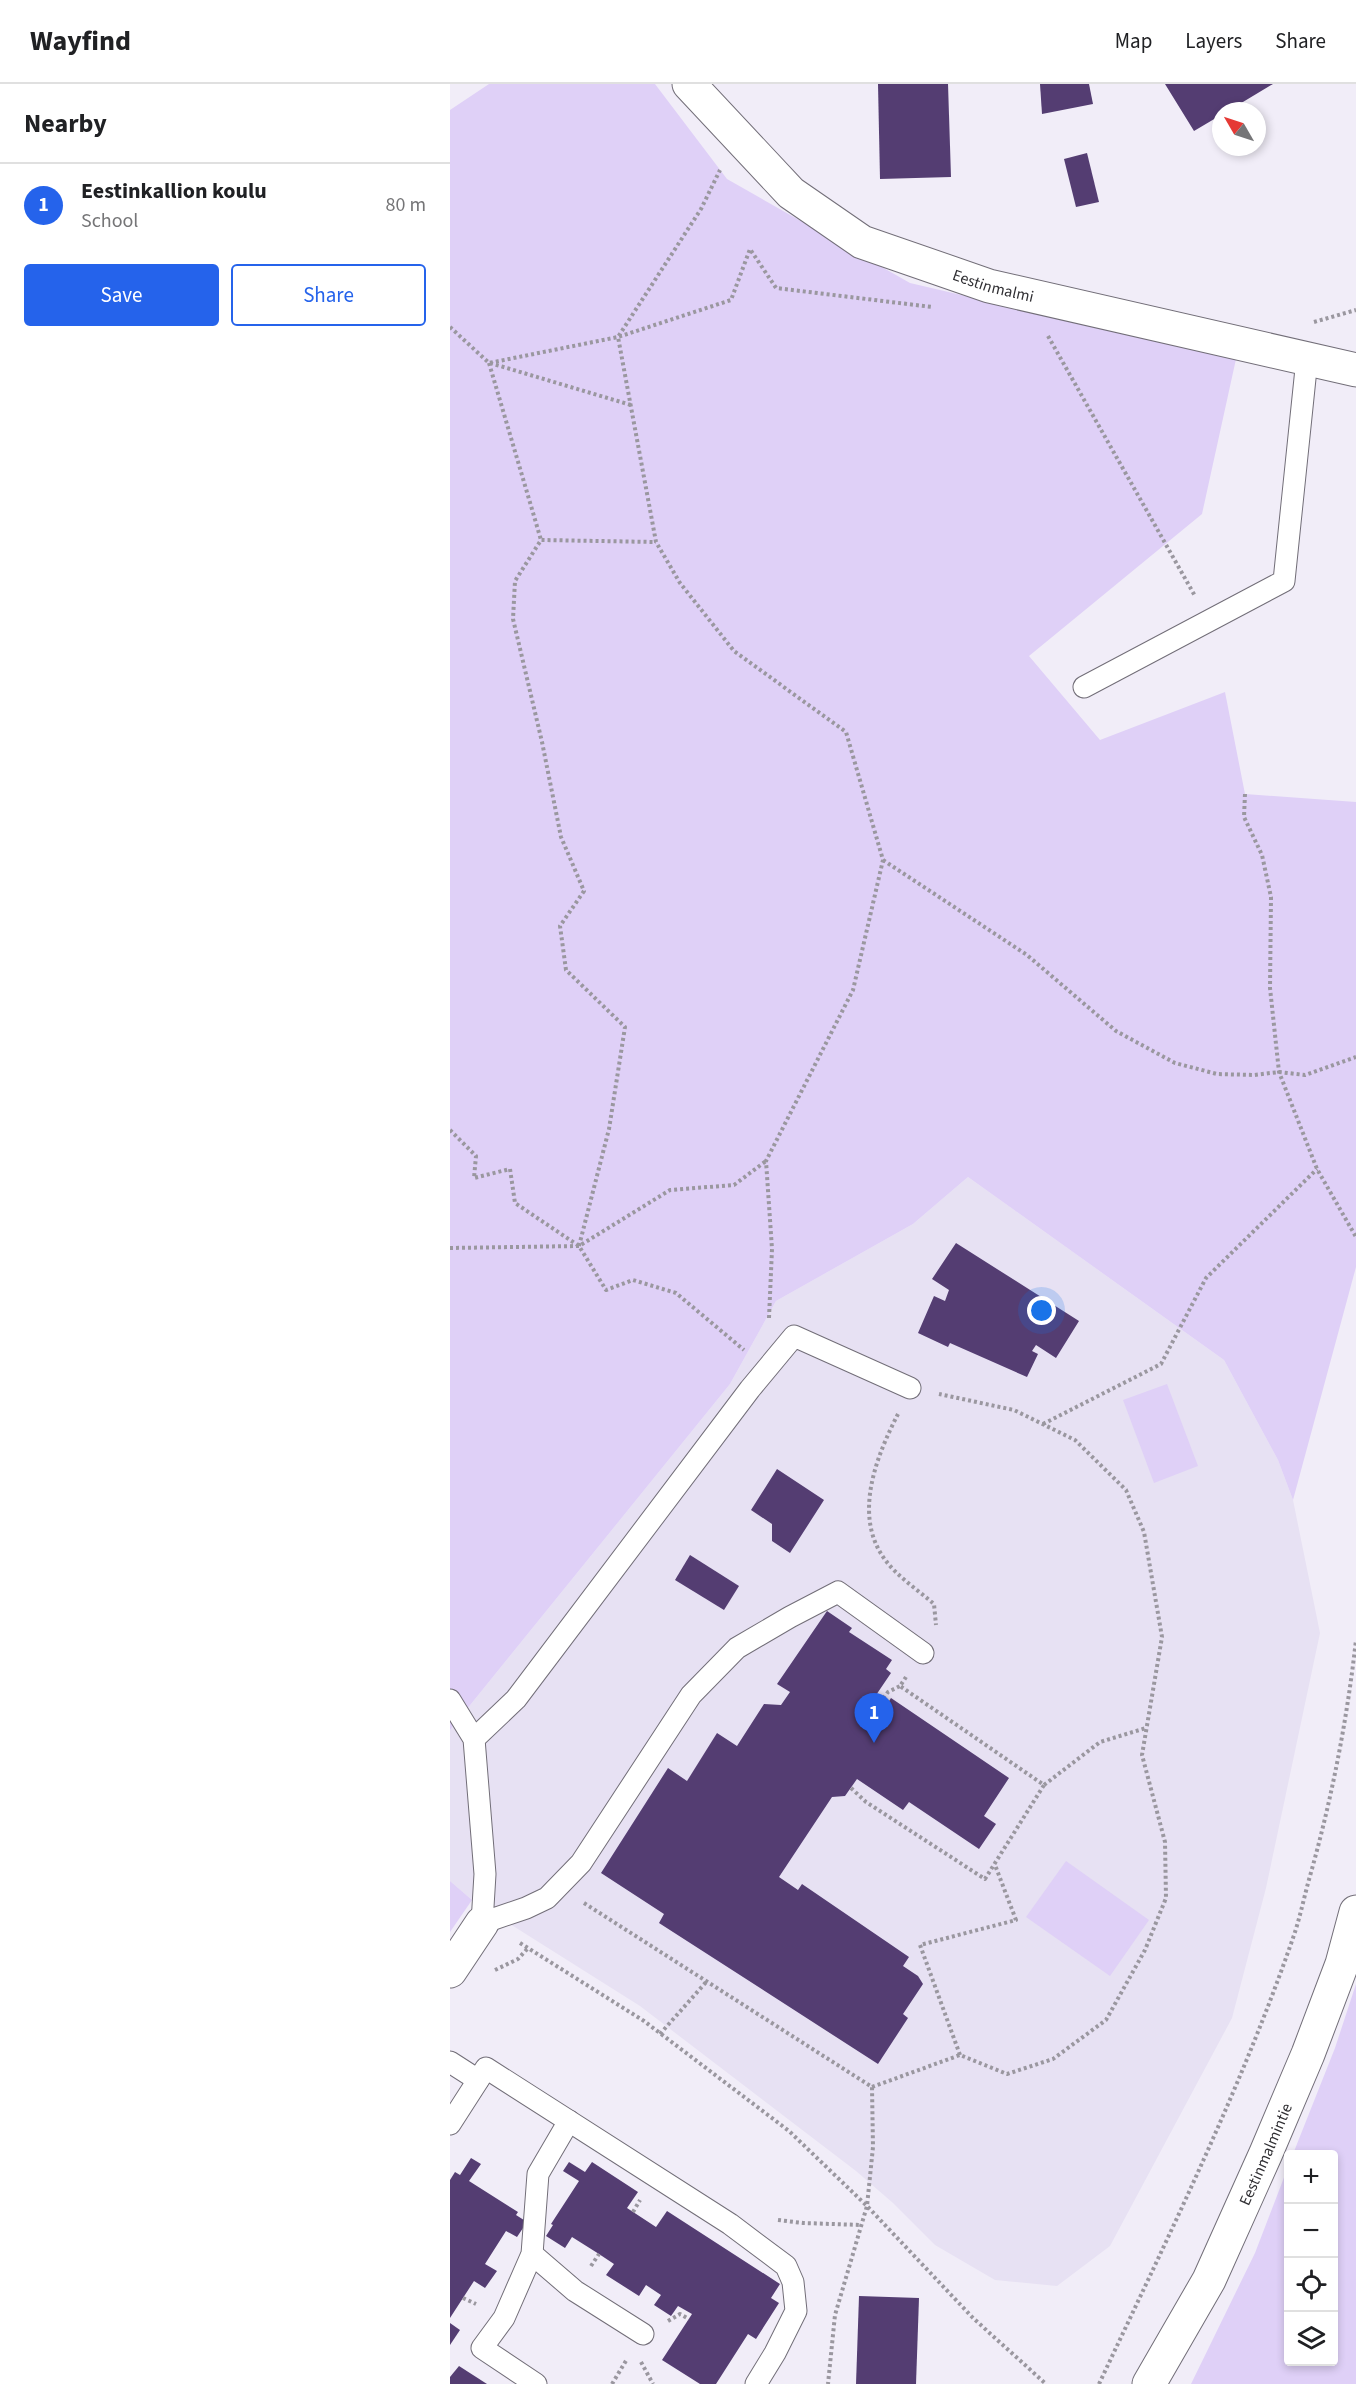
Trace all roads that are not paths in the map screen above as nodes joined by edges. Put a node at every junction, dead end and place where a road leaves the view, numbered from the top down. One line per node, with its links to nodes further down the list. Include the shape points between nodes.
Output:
1 (689, 84): 2 (street, Eestinmalmi, via 791,194 862,242 989,286)
2 (1307, 358): 3 (street, Eestinmalmi); 4 (lane, via 1284,581)
3 (1356, 370)
4 (1084, 687)
5 (910, 1388): 8 (lane, via 794,1336 516,1699)
6 (923, 1653): 10 (lane, via 838,1592 737,1648 691,1695 580,1863 547,1898)
7 (450, 1700): 8 (lane)
8 (474, 1739): 10 (lane, via 486,1874)
9 (1356, 1912): 20 (street, Eestinmalmintie, via 1342,1964 1266,2153 1209,2280)
10 (482, 1923): 11 (street)
11 (450, 1971)
12 (450, 2062): 13 (lane)
13 (478, 2080): 14 (lane, via 486,2068); 15 (lane)
14 (569, 2121): 16 (lane, via 538,2174); 19 (lane, via 730,2224 786,2266 793,2282 796,2311)
15 (450, 2124)
16 (532, 2254): 17 (lane, via 575,2290); 18 (lane, via 504,2318 482,2348)
17 (643, 2334)
18 (536, 2384)
19 (756, 2384)
20 (1149, 2384)

